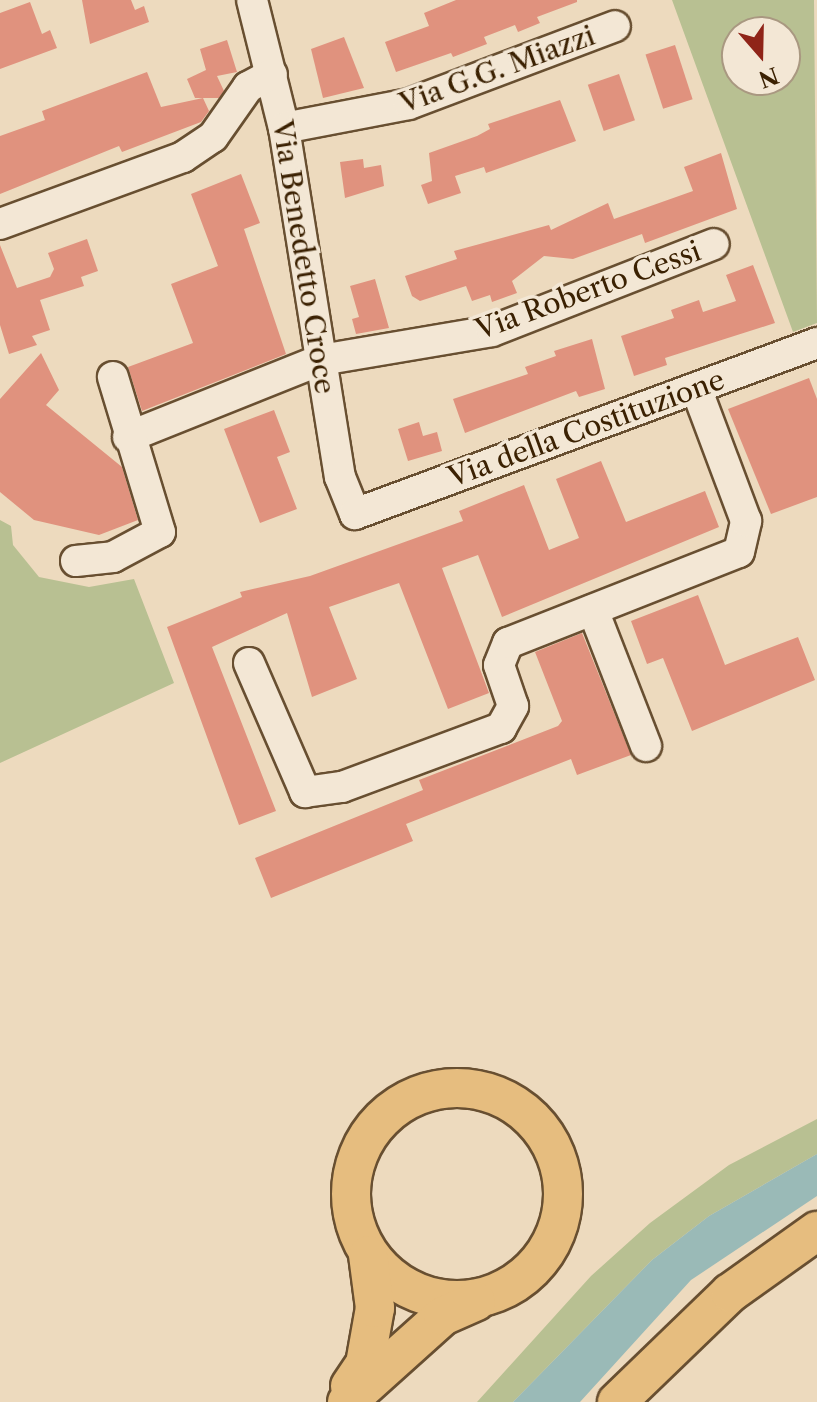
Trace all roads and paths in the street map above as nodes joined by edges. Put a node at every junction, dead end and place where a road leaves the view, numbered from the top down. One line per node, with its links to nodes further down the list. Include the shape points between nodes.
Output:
1 (252, 0): 3 (street, Via Benedetto Croce)
2 (615, 26): 4 (street, Via G.G. Miazzi, via 409,104)
3 (272, 74): 4 (street, Via Benedetto Croce); 5 (street, via 248,87 213,137 183,157)
4 (284, 128): 8 (street, Via Benedetto Croce)
5 (0, 224)
6 (714, 244): 8 (street, Via Roberto Cessi, via 492,331)
7 (817, 343): 10 (street, Via della Costituzione)
8 (321, 360): 11 (street, Via Roberto Cessi); 12 (street, Via Benedetto Croce, via 340,477)
9 (113, 377): 11 (street)
10 (696, 388): 12 (street, Via della Costituzione); 14 (street, via 746,521 746,540 724,563)
11 (128, 437): 13 (street, via 160,532 113,557)
12 (355, 514)
13 (76, 561)
14 (593, 610): 15 (street, via 508,643 499,665 513,706 501,728 317,792 305,792 296,780); 16 (street)
15 (249, 663)
16 (646, 746)
17 (817, 1231): 22 (main road, via 730,1293)
18 (368, 1255): 19 (main road, via 418,1294); 19 (main road, via 353,1222 350,1186 359,1151 379,1121 408,1099 443,1088 513,1102 540,1126 558,1157 565,1193 559,1229 542,1261 515,1285); 20 (main road, via 375,1308 365,1364)
19 (481, 1299): 21 (main road, via 443,1316)
20 (340, 1402)
21 (347, 1402)
22 (617, 1402)

